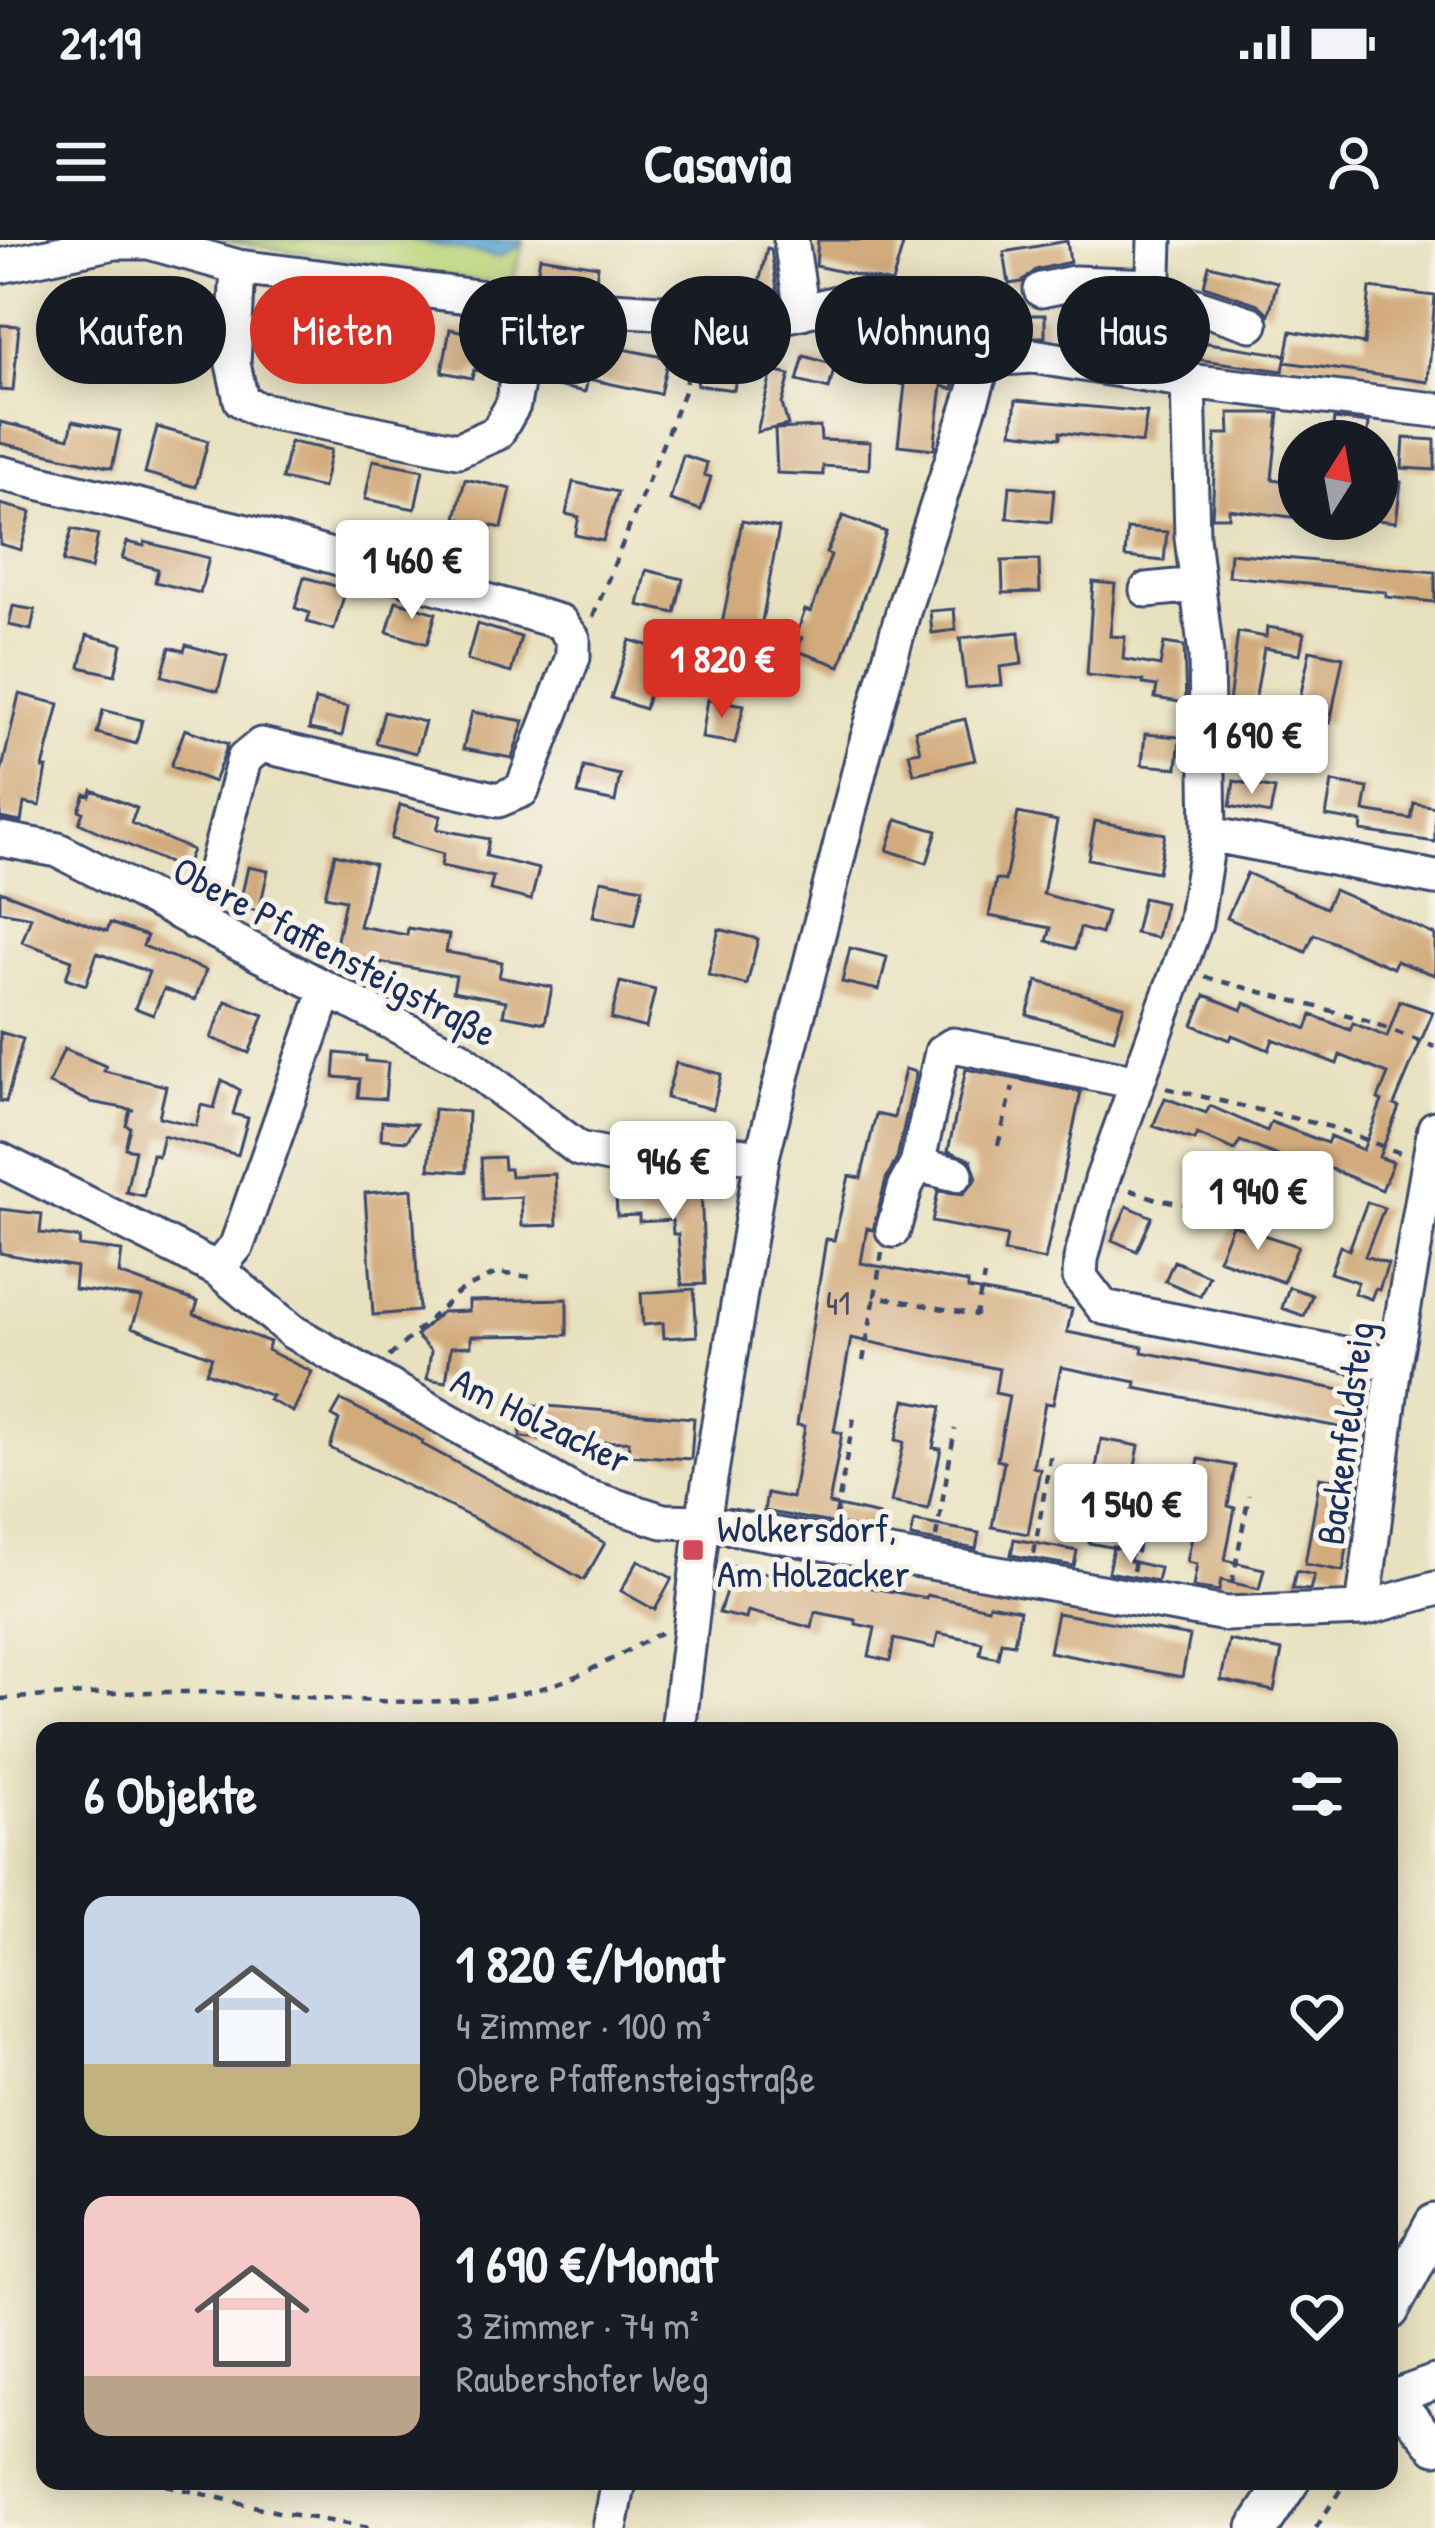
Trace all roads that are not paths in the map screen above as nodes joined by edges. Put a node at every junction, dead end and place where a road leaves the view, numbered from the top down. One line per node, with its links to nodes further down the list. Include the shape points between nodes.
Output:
1 (791, 240): 13 (street)
2 (1155, 240): 6 (street)
3 (148, 241): 4 (street); 5 (street)
4 (0, 266)
5 (238, 267): 9 (street); 15 (street, via 232,364 241,400 257,409 458,450 496,434)
6 (1154, 276)
7 (1057, 287): 8 (street)
8 (1041, 290)
9 (459, 295)
10 (815, 309): 13 (street)
11 (1210, 309): 14 (street)
12 (627, 311): 13 (street, via 772,320)
13 (802, 312)
14 (1252, 324)
15 (517, 384)
16 (977, 384): 30 (street, via 864,752)
17 (1188, 384): 21 (street)
18 (1210, 384): 19 (street)
19 (1435, 410)
20 (0, 473): 26 (street, via 255,534 560,622 573,639 522,790 499,800 261,745 244,758)
21 (1196, 585): 22 (street); 23 (street, via 1206,655)
22 (1147, 590)
23 (1209, 834): 25 (street); 28 (street, via 1195,924)
24 (0, 839): 26 (street, Obere Pfaffensteigstraße, via 58,850)
25 (1435, 878)
26 (194, 922): 27 (street, Obere Pfaffensteigstraße)
27 (326, 992): 30 (street, Obere Pfaffensteigstraße, via 460,1058 579,1149 628,1159); 35 (street, via 238,1245)
28 (1137, 1082): 32 (street, via 952,1045 941,1052); 36 (street, via 1081,1259 1080,1277 1103,1307)
29 (1435, 1128): 36 (street, Backenfeldsteig)
30 (761, 1157): 37 (street)
31 (0, 1160): 35 (street, Am Holzacker)
32 (917, 1165): 33 (street); 34 (street)
33 (956, 1174)
34 (888, 1241)
35 (217, 1269): 37 (street, Am Holzacker, via 293,1332 578,1494 663,1521)
36 (1394, 1364): 39 (street, Backenfeldsteig)
37 (703, 1522): 39 (street, Am Holzacker, via 1226,1613); 40 (street)
38 (1435, 1589): 39 (street, Am Holzacker)
39 (1363, 1609)
40 (679, 1722)
41 (1435, 2224): 42 (main road)
42 (1398, 2293)
43 (1435, 2382): 44 (street)
44 (1398, 2394)
45 (1398, 2404): 46 (street)
46 (1435, 2447)
47 (617, 2490): 49 (street)
48 (1283, 2490): 50 (main road)
49 (610, 2528)
50 (1258, 2528)

